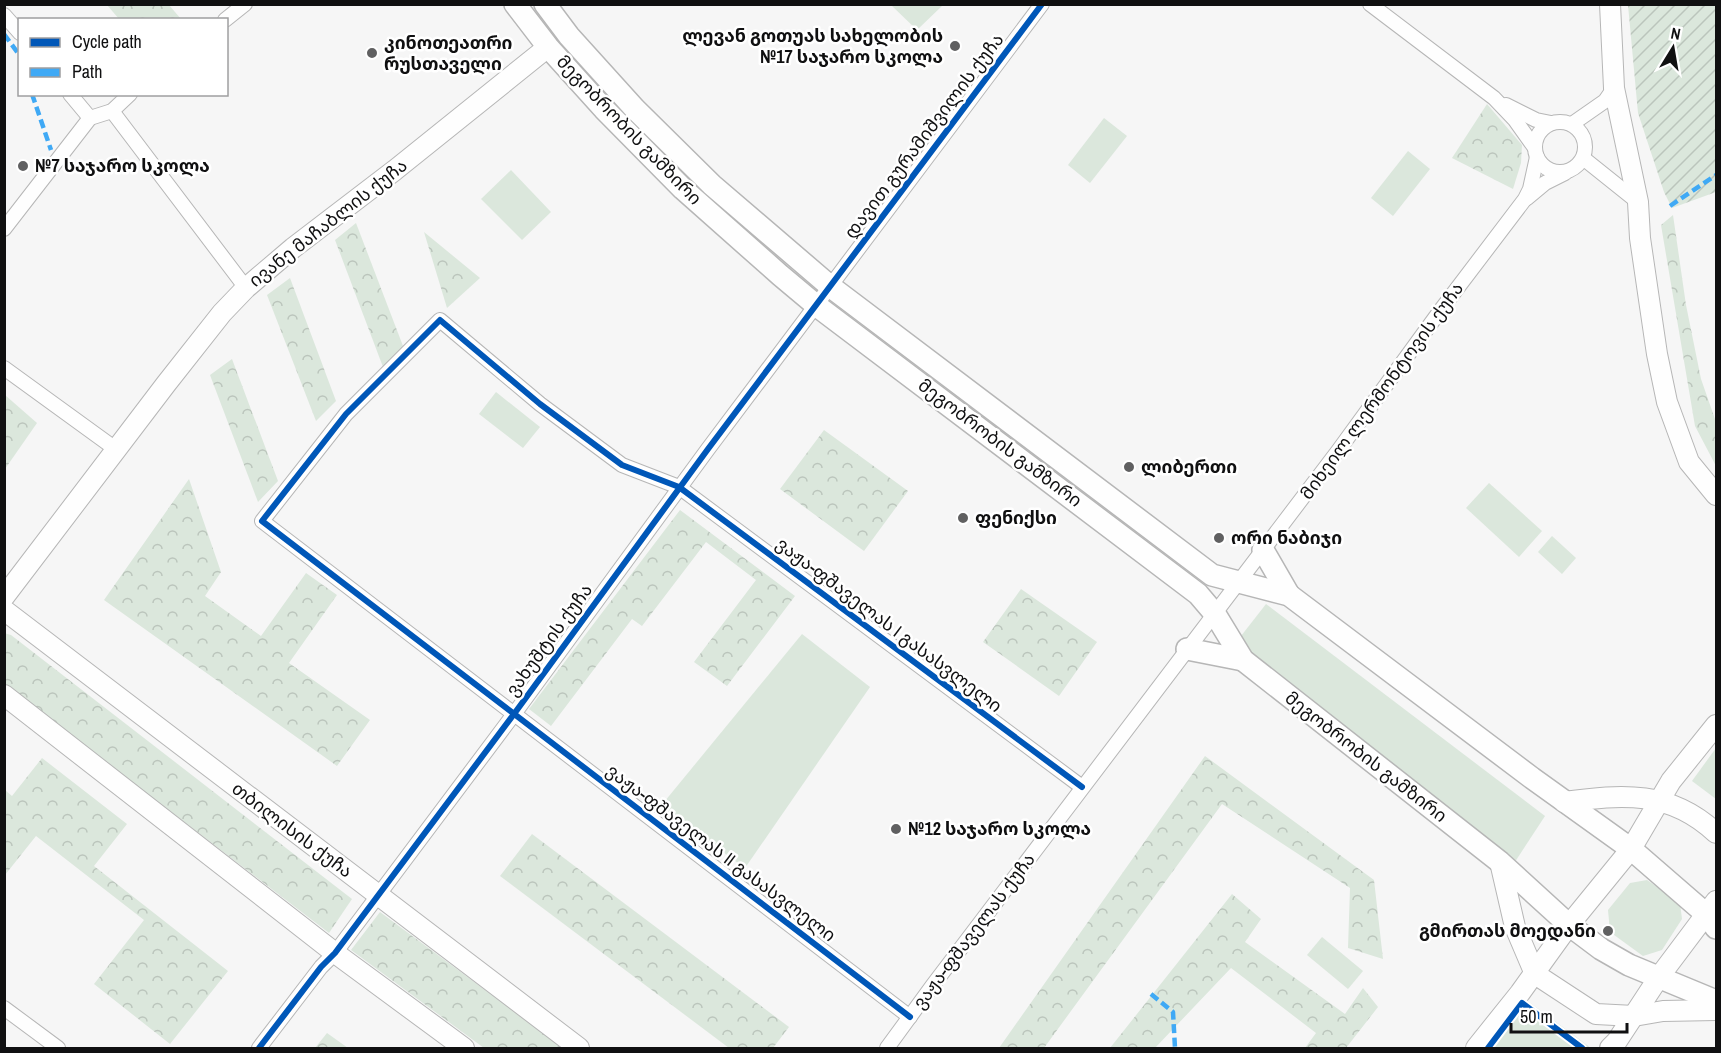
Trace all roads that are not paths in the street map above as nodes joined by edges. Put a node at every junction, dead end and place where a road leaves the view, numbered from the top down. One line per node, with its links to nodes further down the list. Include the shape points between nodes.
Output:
1 (244, 4): 8 (street)
2 (515, 4): 10 (main road, მეგობრობის გამზირი)
3 (545, 4): 25 (main road, მეგობრობის გამზირი, via 569,36 652,126 712,185)
4 (1042, 4): 25 (street, დავით გურამიშვილის ქუჩა)
5 (1370, 4): 14 (street)
6 (1610, 4): 11 (main road)
7 (4, 15): 9 (street)
8 (227, 18)
9 (18, 31)
10 (548, 47): 26 (main road, ივანე მაჩაბლის ქუჩა); 27 (main road, მეგობრობის გამზირი, via 683,189)
11 (1614, 88): 18 (street, via 1605,101); 23 (main road)
12 (72, 96): 16 (street)
13 (128, 96): 15 (street)
14 (1494, 98): 17 (street, via 1536,120); 19 (street, via 1515,120)
15 (112, 111): 16 (street); 26 (street)
16 (90, 118): 24 (street)
17 (1551, 123): 18 (street); 19 (street, via 1536,138)
18 (1572, 124): 20 (street, via 1584,137)
19 (1536, 152): 21 (street, via 1544,166 1555,172); 22 (street, მიხეილ ლერმონტოვის ქუჩა)
20 (1583, 158): 21 (street); 23 (street)
21 (1569, 171): 22 (street, მიხეილ ლერმონტოვის ქუჩა)
22 (1525, 199): 32 (street, მიხეილ ლერმონტოვის ქუჩა)
23 (1638, 202): 31 (main road, via 1640,238 1667,402 1689,462)
24 (4, 229)
25 (831, 287): 27 (street, დავით გურამიშვილის ქუჩა); 33 (main road, მეგობრობის გამზირი, via 1212,575)
26 (246, 288): 29 (main road, ივანე მაჩაბლის ქუჩა, via 222,313)
27 (817, 306): 30 (street, ვახუშტის ქუჩა); 37 (main road, მეგობრობის გამზირი, via 1178,578)
28 (4, 368): 29 (street)
29 (117, 450): 35 (main road, ივანე მაჩაბლის ქუჩა)
30 (679, 487): 41 (street, ვახუშტის ქუჩა); 41 (street, ვაჟა-ფშაველას I გასასვლელი, via 622,465 540,404 440,320 346,414 262,521); 43 (street, ვაჟა-ფშაველას I გასასვლელი)
31 (1716, 495)
32 (1263, 550): 33 (street, მიხეილ ლერმონტოვის ქუჩა); 34 (main road)
33 (1239, 582): 34 (main road, მეგობრობის გამზირი); 37 (street, მიხეილ ლერმონტოვის ქუჩა)
34 (1289, 595): 45 (main road, მეგობრობის გამზირი)
35 (4, 597)
36 (4, 610): 49 (main road, თბილისის ქუჩა)
37 (1215, 614): 38 (street, ვაჟა-ფშაველას ქუჩა); 39 (main road, მეგობრობის გამზირი)
38 (1187, 649): 39 (main road); 43 (street, ვაჟა-ფშაველას ქუჩა)
39 (1243, 660): 48 (main road, მეგობრობის გამზირი)
40 (4, 695): 52 (main road)
41 (514, 714): 49 (street, ვახუშტის ქუჩა); 59 (street, ვაჟა-ფშაველას II გასასვლელი)
42 (1716, 725): 44 (main road)
43 (1082, 787): 59 (street, ვაჟა-ფშაველას ქუჩა)
44 (1660, 800): 45 (main road, via 1612,797); 46 (main road, via 1683,808); 47 (main road)
45 (1564, 802): 47 (main road)
46 (1716, 833)
47 (1631, 849): 50 (main road); 51 (main road)
48 (1500, 862): 51 (main road); 53 (main road, via 1515,927)
49 (378, 896): 52 (street, ვახუშტის ქუჩა); 63 (main road, თბილისის ქუჩა)
50 (1713, 914): 54 (main road)
51 (1569, 925): 53 (main road); 54 (main road, via 1601,949)
52 (335, 953): 61 (street, ვახუშტის ქუჩა); 62 (main road)
53 (1535, 974): 58 (main road, via 1596,1014); 65 (main road)
54 (1659, 978): 55 (main road); 58 (main road)
55 (1716, 1001)
56 (4, 1008): 60 (street)
57 (1716, 1010): 58 (main road)
58 (1634, 1016): 66 (main road)
59 (910, 1017): 64 (street, ვაჟა-ფშაველას ქუჩა)
60 (58, 1048)
61 (259, 1048)
62 (464, 1048)
63 (579, 1048)
64 (887, 1048)
65 (1476, 1048)
66 (1610, 1048)

